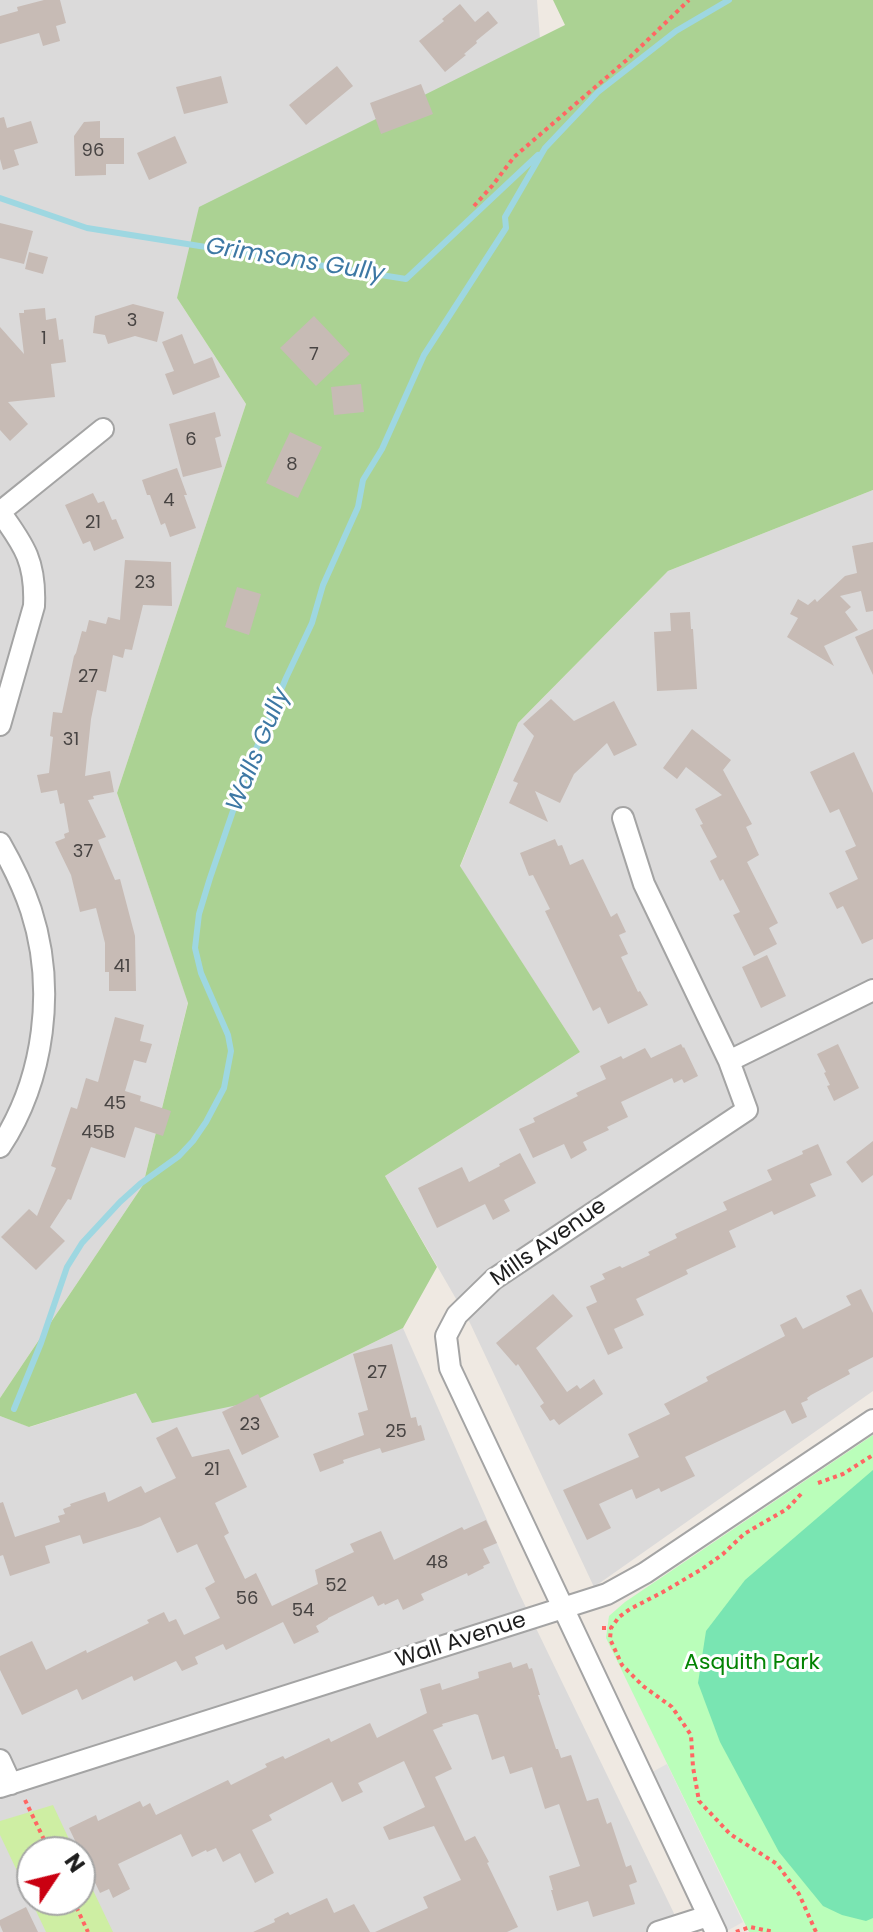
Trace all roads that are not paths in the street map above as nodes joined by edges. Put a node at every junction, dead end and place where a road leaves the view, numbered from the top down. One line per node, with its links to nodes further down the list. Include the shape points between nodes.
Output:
1 (103, 429): 2 (street)
2 (0, 512): 3 (street, via 23,546 35,587)
3 (0, 725)
4 (623, 818): 7 (street, Mills Avenue, via 644,884)
5 (0, 843): 8 (street, via 30,908 44,986 32,1077)
6 (873, 990): 7 (street)
7 (729, 1061): 10 (street, Mills Avenue, via 747,1110 494,1279 457,1315 446,1336 450,1368)
8 (0, 1147)
9 (873, 1420): 10 (street, Wall Avenue, via 645,1573 607,1594)
10 (563, 1608): 12 (street, Wall Avenue); 13 (street, Mills Avenue)
11 (0, 1760): 12 (street)
12 (9, 1785)
13 (712, 1924): 14 (street)
14 (658, 1932)

